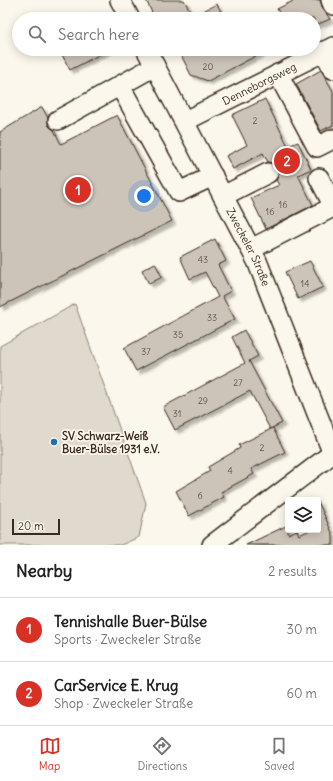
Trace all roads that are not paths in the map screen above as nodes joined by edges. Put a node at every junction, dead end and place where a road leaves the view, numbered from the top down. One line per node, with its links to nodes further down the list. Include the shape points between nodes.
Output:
1 (120, 0): 4 (street)
2 (330, 0): 3 (street)
3 (333, 5)
4 (126, 12)
5 (328, 49): 9 (street)
6 (150, 56): 8 (street, Zweckeler Straße)
7 (314, 56): 10 (street, Denneborgsweg)
8 (155, 66): 11 (street); 13 (street, Zweckeler Straße)
9 (333, 69)
10 (278, 74): 13 (street, Denneborgsweg); 14 (street, via 317,147)
11 (120, 86): 12 (street); 16 (street, via 179,192)
12 (58, 120)
13 (185, 120): 16 (street, Zweckeler Straße)
14 (333, 139)
15 (268, 173): 18 (street)
16 (213, 176): 18 (street, Zweckeler Straße)
17 (319, 178): 19 (street)
18 (223, 196): 20 (street, Zweckeler Straße)
19 (333, 206): 20 (street)
20 (251, 249): 21 (street, Zweckeler Straße)
21 (333, 453): 22 (street)
22 (212, 545)

